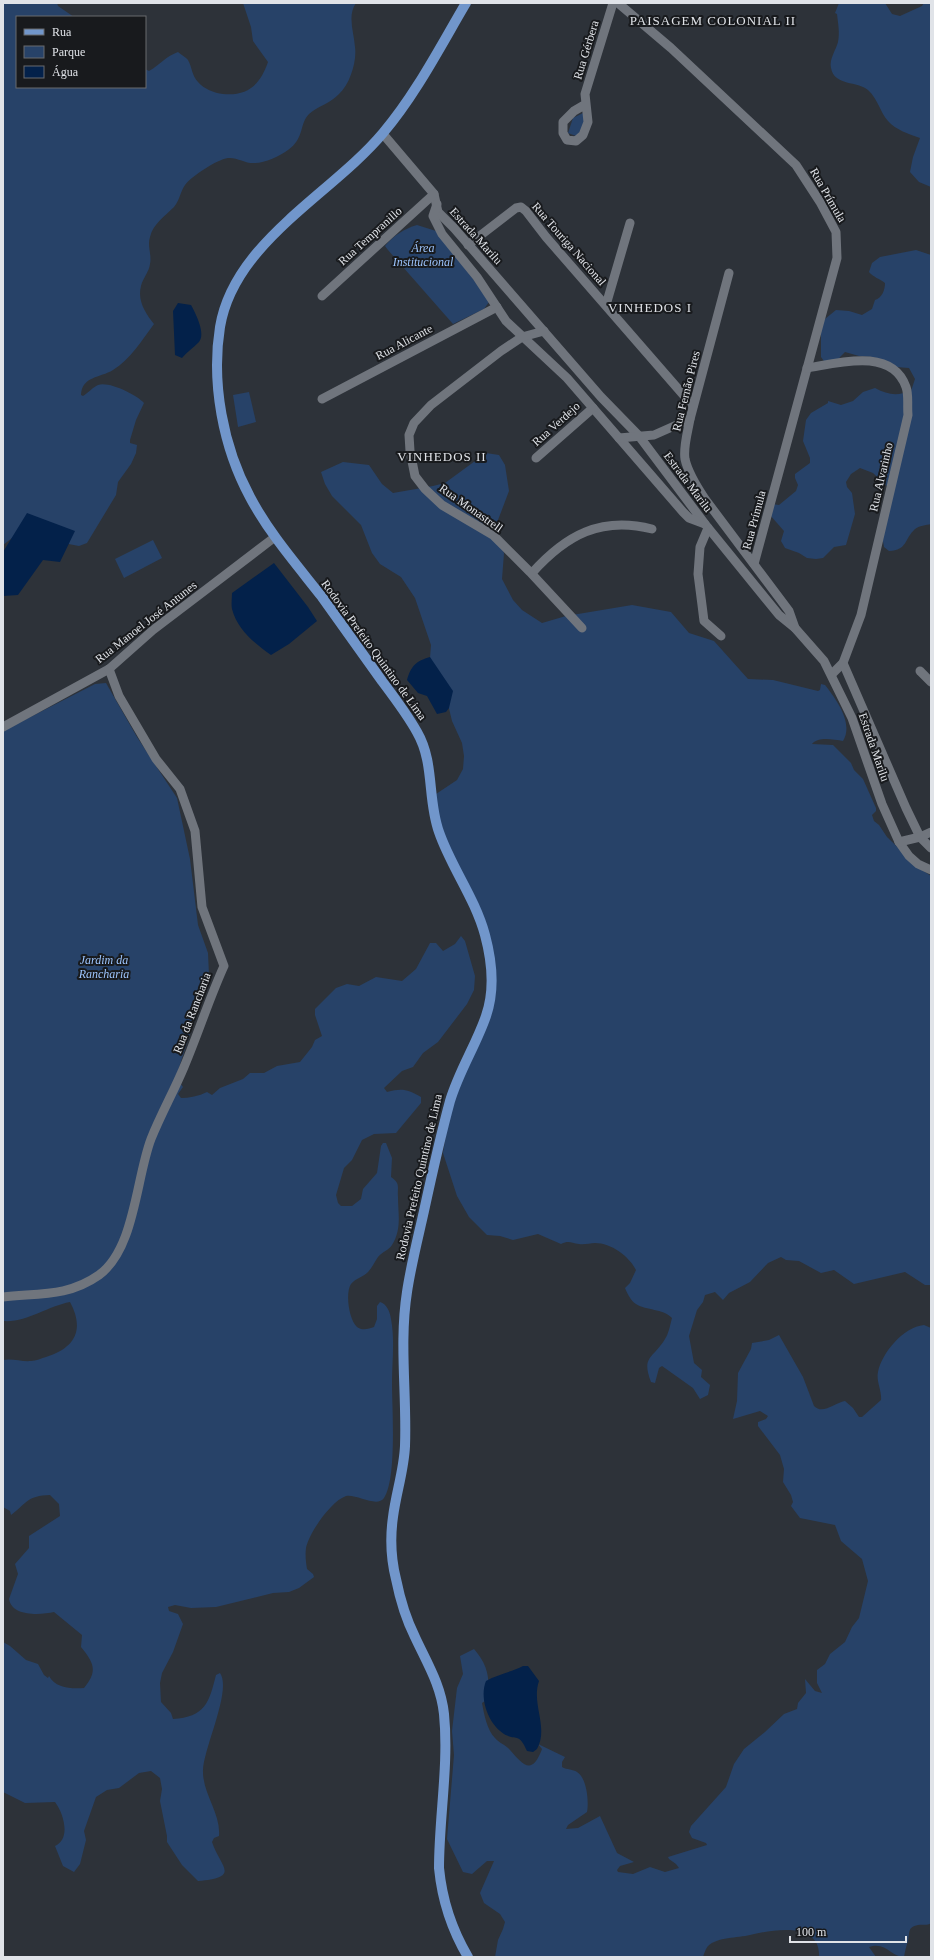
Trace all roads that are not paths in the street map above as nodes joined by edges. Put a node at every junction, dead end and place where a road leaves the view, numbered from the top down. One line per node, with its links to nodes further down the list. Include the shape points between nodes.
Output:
1 (466, 3): 5 (main road, Rodovia Prefeito Quintino de Lima, via 417,87)
2 (613, 3): 4 (street, Rua Gérbera, via 586,94)
3 (618, 3): 15 (street, Rua Prímula, via 671,48 796,165 836,232 837,258)
4 (586, 104)
5 (383, 134): 6 (street, Estrada Marilu); 25 (main road, Rodovia Prefeito Quintino de Lima, via 265,245 236,283 223,314 218,347 218,379 226,431 232,455 248,494)
6 (436, 198): 8 (street, Estrada Marilu, via 438,212); 10 (street, Rua Tempranillo); 12 (street, via 433,216 442,234 478,276)
7 (630, 223): 11 (street)
8 (468, 245): 11 (street, Rua Touriga Nacional, via 509,212 521,207); 13 (street, Estrada Marilu)
9 (729, 272): 17 (street, Rua Fernão Pires)
10 (322, 296)
11 (606, 305): 17 (street, Rua Touriga Nacional)
12 (497, 307): 14 (street); 16 (street, Rua Alicante)
13 (544, 331): 14 (street, Rua Monastrell); 20 (street, Estrada Marilu, via 601,397)
14 (522, 337): 18 (street, via 567,378); 27 (street, Rua Monastrell, via 430,405 414,423 409,435 415,476 425,489 442,505 493,535)
15 (807, 368): 26 (street, Rua Prímula); 31 (street, Rua Alvarinho, via 850,361 883,362 898,373 907,388 908,415 898,458 861,615)
16 (322, 399)
17 (694, 406): 19 (street, Rua Fernão Pires)
18 (593, 408): 21 (street); 22 (street, Rua Verdejo)
19 (690, 419): 20 (street, via 654,435); 26 (street, Rua Fernão Pires, via 685,459 693,480)
20 (639, 436): 21 (street); 23 (street, Estrada Marilu)
21 (620, 438): 23 (street, via 683,512 689,518)
22 (536, 458)
23 (707, 526): 29 (street, Estrada Marilu, via 778,615); 30 (street, via 700,547 698,574 704,621)
24 (652, 529): 27 (street, via 616,524 578,535 545,559)
25 (275, 537): 32 (street, Rua Manoel José Antunes, via 153,630); 43 (main road, Rodovia Prefeito Quintino de Lima, via 342,624 418,732 428,760 433,808 440,835 476,909 490,958 490,1001 486,1017 453,1092 440,1136 407,1292 403,1345 404,1459 391,1536 394,1572 404,1609 416,1640 435,1676 442,1702 446,1745 439,1868 447,1910)
26 (754, 564): 29 (street, Rua Fernão Pires, via 789,611)
27 (532, 573): 28 (street, Rua Monastrell)
28 (582, 628)
29 (795, 628): 34 (street, Estrada Marilu)
30 (721, 636)
31 (843, 663): 34 (street, Rua Alvarinho); 38 (street)
32 (109, 669): 36 (street, Rua Manoel José Antunes); 42 (street, Rua da Rancharia, via 118,696 152,753 180,789 195,831 202,907 224,966 184,1067 151,1140 117,1256 100,1274 80,1285 55,1293)
33 (920, 671): 35 (street)
34 (832, 674): 39 (street, Estrada Marilu, via 852,718 882,804)
35 (931, 682)
36 (3, 727)
37 (931, 832): 38 (street)
38 (920, 837): 39 (street); 40 (street)
39 (899, 842): 41 (street, Estrada Marilu, via 918,864)
40 (931, 848)
41 (931, 870)
42 (3, 1297)
43 (468, 1957)

